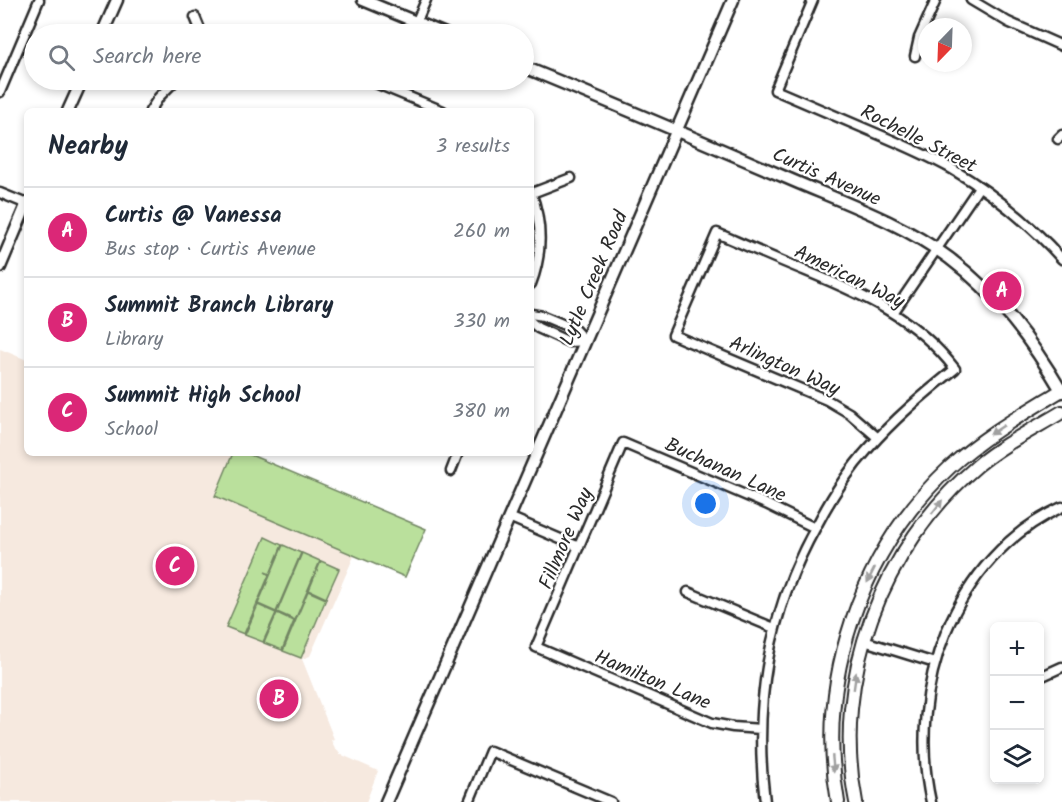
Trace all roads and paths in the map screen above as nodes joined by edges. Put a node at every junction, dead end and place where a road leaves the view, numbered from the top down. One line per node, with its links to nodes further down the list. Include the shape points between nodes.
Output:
1 (39, 0): 11 (street)
2 (117, 0): 12 (street)
3 (363, 0): 10 (street)
4 (426, 0): 10 (street)
5 (733, 0): 25 (street, Lytle Creek Road)
6 (813, 0): 27 (street, Rochelle Street, via 775,90 907,147)
7 (936, 0): 16 (street)
8 (971, 0): 15 (street)
9 (195, 17): 13 (street)
10 (416, 23)
11 (29, 24)
12 (106, 24)
13 (198, 24)
14 (24, 35): 21 (street)
15 (1062, 46)
16 (915, 56)
17 (534, 71): 25 (street, Curtis Avenue)
18 (77, 90): 22 (street)
19 (166, 90): 23 (street)
20 (392, 90): 24 (street)
21 (0, 92)
22 (69, 108)
23 (152, 108)
24 (436, 108)
25 (676, 130): 33 (street, Curtis Avenue, via 886,221); 41 (street, Lytle Creek Road)
26 (572, 178): 28 (street)
27 (979, 187): 33 (street); 34 (street, Rochelle Street, via 1024,222)
28 (534, 192)
29 (0, 193): 30 (street)
30 (24, 203)
31 (534, 204): 36 (street, via 540,240)
32 (24, 211): 35 (street)
33 (936, 249): 37 (street); 42 (street, Curtis Avenue, via 1001,305)
34 (1062, 259)
35 (0, 267)
36 (534, 276)
37 (893, 312): 40 (street, American Way, via 840,285 717,234); 44 (street, American Way, via 938,349 955,369)
38 (534, 314): 41 (street, via 574,329)
39 (534, 325): 41 (street, via 569,342)
40 (673, 335): 44 (street, Arlington Way, via 834,403)
41 (585, 341): 49 (street, Lytle Creek Road)
42 (1062, 391): 65 (main road, one-way to 65, via 1010,421 950,467 911,510 886,546 856,609 839,669 832,753)
43 (1062, 412): 54 (main road, one-way to 43, via 889,577 910,541 945,496 993,454)
44 (878, 438): 50 (street, via 838,487)
45 (623, 442): 50 (street, Buchanan Lane); 51 (street, Fillmore Way)
46 (457, 456): 47 (street)
47 (451, 471)
48 (1062, 507): 56 (street, via 1014,536 978,576 950,621)
49 (509, 517): 51 (street); 61 (street, Lytle Creek Road)
50 (814, 528): 53 (street)
51 (579, 547): 55 (street, Fillmore Way)
52 (688, 592): 53 (street)
53 (774, 628): 59 (street, via 764,679)
54 (864, 640): 56 (street); 66 (main road, one-way to 54, via 850,716)
55 (536, 647): 59 (street, Hamilton Lane, via 712,723)
56 (935, 663): 67 (street, via 924,727)
57 (1062, 667): 58 (street)
58 (1042, 676)
59 (761, 729): 64 (street)
60 (593, 799): 62 (street, via 490,751); 63 (street)
61 (386, 802)
62 (469, 802)
63 (611, 802)
64 (765, 802)
65 (838, 802)
66 (856, 802)
67 (931, 802)

